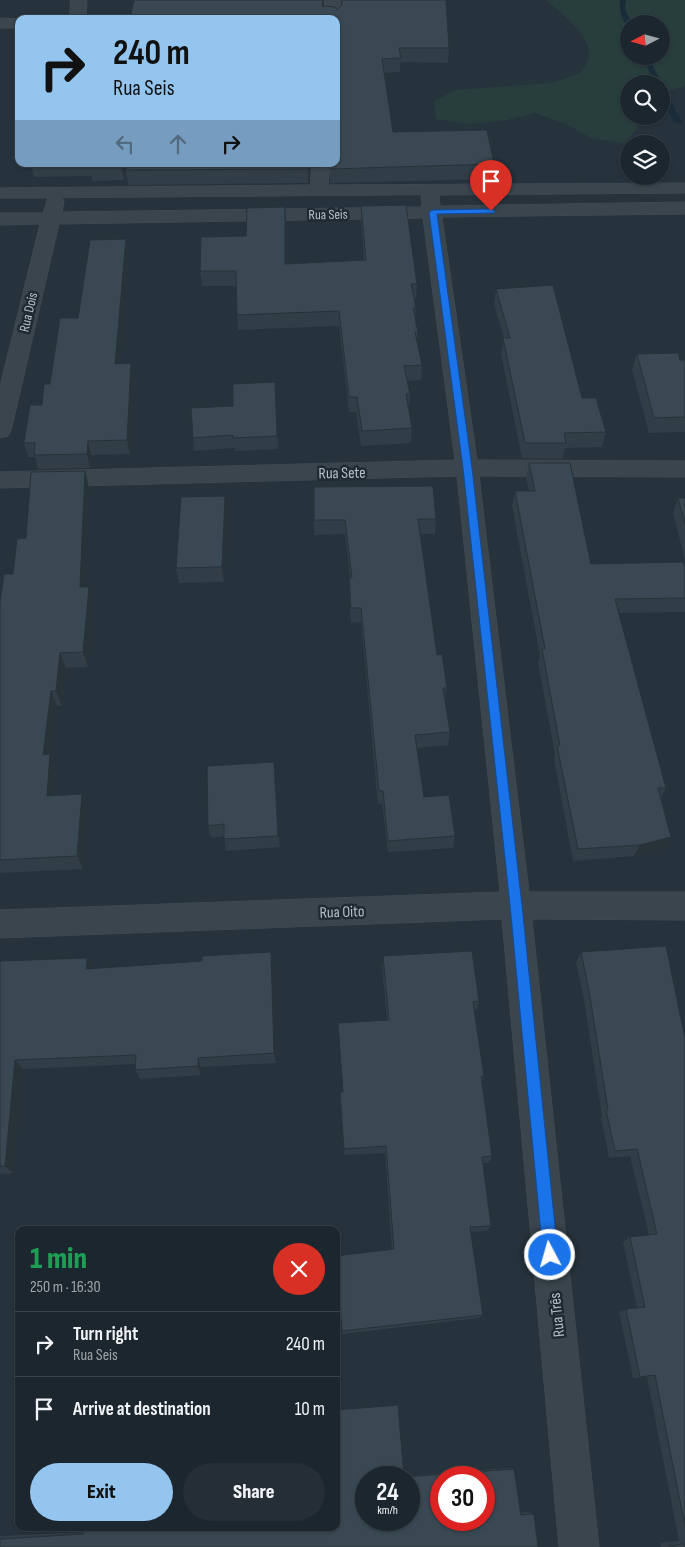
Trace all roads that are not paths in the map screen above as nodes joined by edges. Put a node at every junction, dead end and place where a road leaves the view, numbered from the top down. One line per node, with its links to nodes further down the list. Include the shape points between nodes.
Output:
1 (79, 0): 3 (street)
2 (333, 0): 4 (street)
3 (78, 15)
4 (332, 15)
5 (0, 23): 6 (street)
6 (15, 23)
7 (321, 167): 9 (street)
8 (685, 188): 12 (street)
9 (318, 191): 11 (street); 12 (street)
10 (0, 194): 11 (street)
11 (57, 194): 15 (street, Rua Dois)
12 (431, 201): 13 (street, Rua Seis); 15 (street, Rua Seis); 17 (street, Rua Três)
13 (685, 208)
14 (0, 219): 15 (street, Rua Seis)
15 (50, 219): 16 (street, Rua Dois)
16 (0, 431)
17 (468, 468): 18 (street, Rua Sete); 19 (street, Rua Sete); 20 (street, Rua Três)
18 (685, 468)
19 (0, 480)
20 (516, 905): 21 (street, Rua Oito); 22 (street, Rua Oito); 23 (street, Rua Três)
21 (685, 906)
22 (0, 924)
23 (579, 1547)

